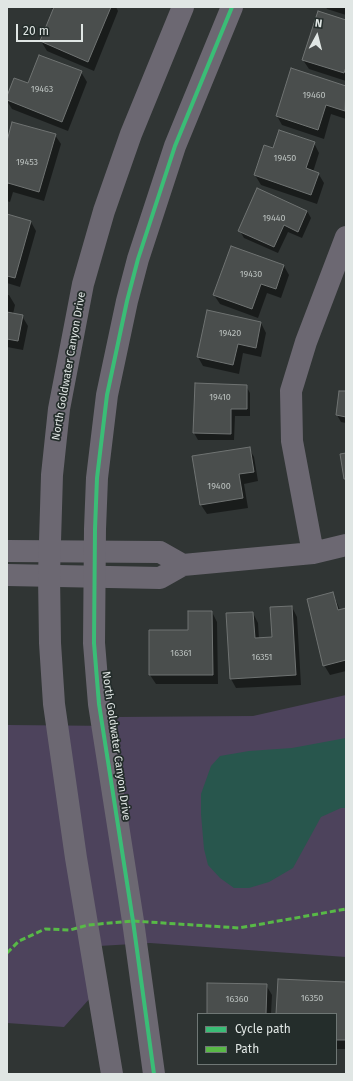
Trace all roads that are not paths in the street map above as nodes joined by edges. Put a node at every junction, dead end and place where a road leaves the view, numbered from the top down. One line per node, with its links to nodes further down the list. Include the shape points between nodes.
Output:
1 (183, 7): 6 (street, North Goldwater Canyon Drive, via 131,134 104,211 83,284 59,409 52,475)
2 (232, 7): 7 (street, North Goldwater Canyon Drive, via 176,146 148,224 127,301 107,395 97,478)
3 (346, 237): 8 (street, via 306,342 291,391 292,441)
4 (346, 545): 8 (street)
5 (7, 551): 6 (street)
6 (49, 551): 7 (street); 11 (street, North Goldwater Canyon Drive)
7 (95, 552): 9 (street, via 160,552); 12 (street, North Goldwater Canyon Drive)
8 (313, 553): 9 (street)
9 (183, 565): 12 (street, via 160,578)
10 (7, 575): 11 (street)
11 (49, 575): 12 (street); 13 (street, North Goldwater Canyon Drive, via 54,704 76,858)
12 (94, 577): 14 (street, North Goldwater Canyon Drive, via 94,643 99,704)
13 (112, 1074)
14 (154, 1074)

